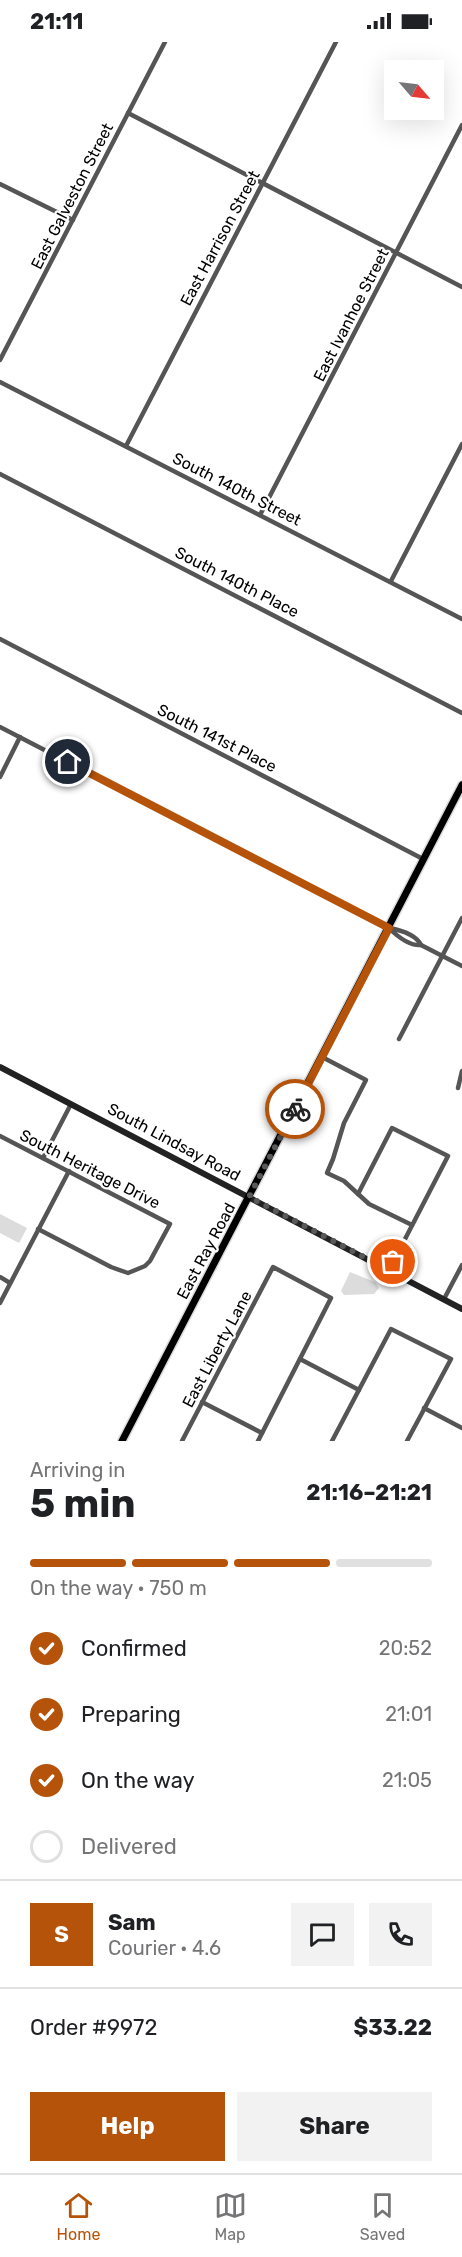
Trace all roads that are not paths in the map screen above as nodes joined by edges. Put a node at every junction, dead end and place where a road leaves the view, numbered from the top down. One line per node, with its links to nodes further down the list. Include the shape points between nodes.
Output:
1 (165, 42): 3 (street, East Galveston Street)
2 (336, 42): 6 (street, East Harrison Street)
3 (128, 114): 6 (street); 7 (street, East Galveston Street)
4 (462, 125): 8 (street, East Ivanhoe Street)
5 (0, 184): 7 (street)
6 (263, 184): 8 (street); 13 (street, East Harrison Street)
7 (72, 220): 10 (street, East Galveston Street)
8 (397, 252): 9 (street); 15 (street, East Ivanhoe Street)
9 (462, 287)
10 (0, 360)
11 (0, 382): 13 (street, South 140th Street)
12 (462, 444): 16 (street)
13 (126, 446): 15 (street, South 140th Street)
14 (0, 474): 19 (street, South 140th Place)
15 (261, 516): 16 (street, South 140th Street)
16 (391, 582): 17 (street, South 140th Street)
17 (462, 618)
18 (0, 639): 24 (street, South 141st Place)
19 (462, 713)
20 (0, 727): 21 (street)
21 (20, 737): 22 (street); 26 (street)
22 (0, 777)
23 (462, 785): 24 (main road, East Ray Road)
24 (423, 859): 26 (main road, East Ray Road)
25 (462, 918): 27 (street)
26 (389, 928): 27 (street); 30 (main road, East Ray Road)
27 (442, 956): 28 (street); 29 (street)
28 (462, 966)
29 (399, 1039)
30 (322, 1057): 38 (street, via 366,1080 344,1123 327,1173); 39 (main road, East Ray Road)
31 (0, 1067): 34 (main road, South Lindsay Road)
32 (462, 1071): 33 (street)
33 (458, 1088)
34 (71, 1104): 36 (street); 39 (main road, South Lindsay Road)
35 (0, 1137): 36 (street, South Heritage Drive)
36 (43, 1158): 37 (street, South Heritage Drive)
37 (69, 1171): 41 (street); 41 (street, South Heritage Drive, via 170,1224 150,1261 128,1273)
38 (358, 1194): 40 (street, via 369,1204); 40 (street, via 392,1128 447,1156)
39 (249, 1197): 43 (main road, South Lindsay Road); 55 (main road, East Ray Road)
40 (412, 1225): 43 (street)
41 (38, 1229): 45 (street)
42 (462, 1265): 46 (street)
43 (389, 1270): 46 (main road, South Lindsay Road)
44 (0, 1277): 45 (street)
45 (10, 1282): 47 (street)
46 (444, 1299): 48 (main road, South Lindsay Road)
47 (0, 1303)
48 (462, 1309)
49 (300, 1359): 50 (street); 51 (street, East Liberty Lane, via 331,1298 273,1267); 54 (street)
50 (359, 1390): 52 (street, via 391,1329 451,1359); 58 (street)
51 (202, 1402): 54 (street); 56 (street, East Liberty Lane)
52 (424, 1408): 53 (street); 59 (street)
53 (462, 1428)
54 (262, 1433): 57 (street)
55 (122, 1441)
56 (182, 1441)
57 (258, 1441)
58 (332, 1441)
59 (407, 1441)

